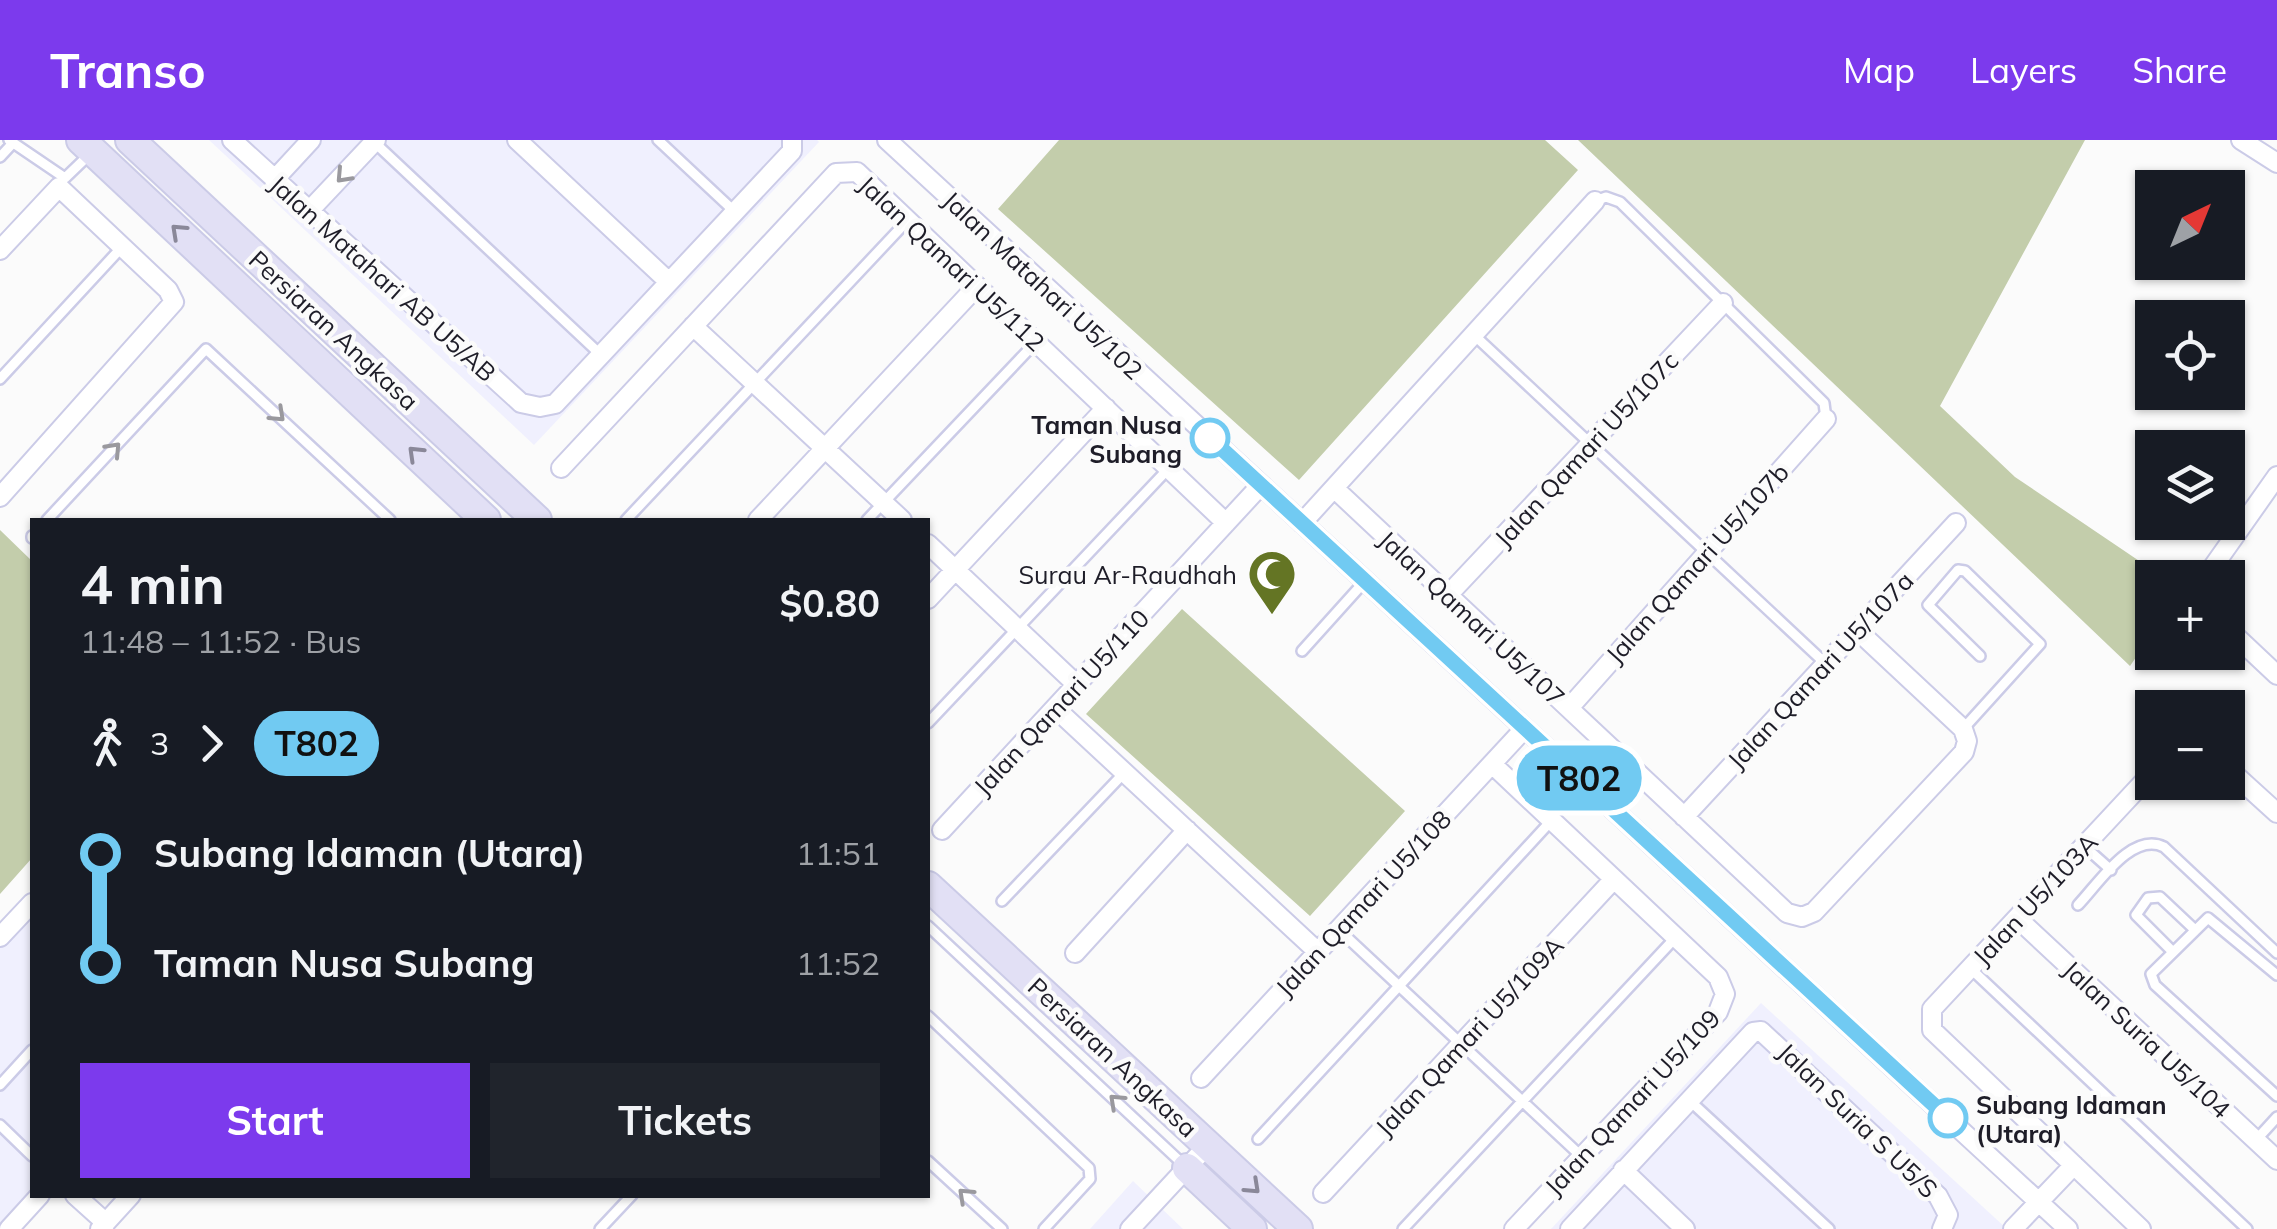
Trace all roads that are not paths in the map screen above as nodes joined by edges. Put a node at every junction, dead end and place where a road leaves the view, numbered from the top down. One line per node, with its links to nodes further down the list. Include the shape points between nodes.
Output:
1 (130, 140): 44 (street, Persiaran Angkasa)
2 (232, 140): 14 (street, Jalan Matahari AB U5/AB)
3 (311, 140): 14 (street)
4 (517, 140): 21 (street)
5 (658, 140): 17 (lane)
6 (792, 140): 17 (street, via 792,151)
7 (887, 140): 37 (street, Jalan Matahari U5/102)
8 (2241, 140): 13 (street)
9 (375, 141): 16 (street, one-way to 16); 27 (lane)
10 (11, 142): 11 (lane, via 65,178); 12 (lane)
11 (87, 146): 43 (street, one-way to 11)
12 (0, 157)
13 (2276, 159)
14 (274, 180): 16 (street, Jalan Matahari AB U5/AB)
15 (1595, 201): 23 (lane, via 1620,202); 25 (street)
16 (309, 211): 27 (street, Jalan Matahari AB U5/AB, via 522,403 555,404)
17 (735, 212): 21 (street)
18 (908, 220): 22 (street, Jalan Qamari U5/112); 24 (street, Jalan Qamari U5/112, via 857,172 836,173); 29 (lane)
19 (122, 246): 20 (street, via 59,186); 28 (lane); 39 (street, via 168,290 172,308)
20 (0, 250)
21 (669, 282): 27 (street)
22 (977, 286): 26 (street, Jalan Qamari U5/112); 33 (street)
23 (1722, 303): 31 (lane, via 1824,403); 32 (street, Jalan Qamari U5/107c)
24 (693, 326): 29 (street); 34 (street, Jalan Qamari U5/112)
25 (1474, 336): 32 (lane); 38 (street)
26 (1036, 342): 30 (street, Jalan Qamari U5/112); 40 (lane)
27 (601, 354)
28 (0, 379)
29 (755, 383): 33 (street); 45 (lane)
30 (1106, 408): 35 (street, Jalan Qamari U5/112); 55 (street)
31 (1826, 418): 53 (street, Jalan Qamari U5/107b)
32 (1592, 445): 53 (lane); 57 (street, Jalan Qamari U5/107c)
33 (825, 448): 40 (street); 46 (street)
34 (560, 468)
35 (1169, 468): 49 (street, Jalan Qamari U5/112); 59 (lane)
36 (2277, 476): 54 (street)
37 (1261, 485): 49 (street, Jalan Qamari U5/110); 50 (street, Jalan Matahari U5/102)
38 (1335, 488): 50 (street); 57 (street, Jalan Qamari U5/107)
39 (0, 497)
40 (883, 503): 47 (lane); 48 (street)
41 (50, 518): 42 (lane, one-way to 42, via 206,349)
42 (388, 518)
43 (484, 518)
44 (535, 518)
45 (628, 518)
46 (760, 518)
47 (869, 518)
48 (900, 518)
49 (1226, 522): 66 (street, Jalan Qamari U5/110)
50 (1302, 523): 56 (street, Jalan Matahari U5/102)
51 (1956, 523): 60 (street, Jalan Qamari U5/107a)
52 (930, 546): 55 (street)
53 (1707, 553): 64 (lane); 68 (street, Jalan Qamari U5/107b)
54 (2218, 560)
55 (955, 569): 58 (street); 59 (street)
56 (1364, 581): 62 (lane); 70 (street, Jalan Matahari U5/102)
57 (1448, 595): 68 (street, Jalan Qamari U5/107)
58 (930, 597)
59 (1016, 627): 66 (street); 69 (lane)
60 (1857, 630): 64 (street, Jalan Qamari U5/107a); 71 (street)
61 (2245, 646): 65 (street)
62 (1302, 651)
63 (1980, 656): 71 (lane, via 1928,605 1958,570 2040,644)
64 (1826, 664): 77 (street, Jalan Qamari U5/107a)
65 (2277, 675)
66 (1077, 685): 67 (street, Jalan Qamari U5/110)
67 (1055, 708): 73 (street); 79 (street, Jalan Qamari U5/110)
68 (1568, 708): 77 (street, Jalan Qamari U5/107)
69 (930, 721)
70 (1525, 728): 72 (street, Jalan Qamari U5/108); 126 (street, Jalan Matahari U5/102)
71 (1962, 729): 77 (street, Jalan Qamari U5/107, via 1964,752 1814,912 1802,917 1787,914)
72 (1492, 764): 78 (street, Jalan Qamari U5/109); 91 (street, Jalan Qamari U5/108)
73 (1124, 772): 80 (street); 85 (lane)
74 (2245, 784): 76 (street)
75 (2135, 791): 81 (street, Jalan U5/103A)
76 (2277, 813)
77 (1684, 817)
78 (1552, 820): 83 (street, Jalan Qamari U5/109); 100 (lane)
79 (942, 830)
80 (1186, 830): 95 (street); 96 (street)
81 (2084, 846): 82 (lane); 88 (street, Jalan U5/103A)
82 (2111, 870): 87 (lane); 97 (lane, via 2138,844 2152,841)
83 (1614, 879): 93 (street, Jalan Qamari U5/109); 102 (street, Jalan Qamari U5/109A)
84 (930, 888): 113 (street, Persiaran Angkasa)
85 (1002, 901)
86 (30, 905): 92 (street)
87 (2078, 906)
88 (2016, 918): 98 (street, Jalan U5/103A); 112 (street, Jalan Suria U5/104)
89 (930, 928): 119 (lane, Persiaran Angkasa, one-way to 89)
90 (2194, 928): 94 (lane); 94 (lane, via 2160,898 2148,898 2136,915); 99 (lane, via 2213,919)
91 (1338, 930): 96 (street, Jalan Qamari U5/108); 100 (lane)
92 (0, 937)
93 (1676, 937): 108 (lane); 115 (street, Jalan Qamari U5/109, via 1718,977 1722,1004)
94 (2172, 951): 106 (lane, via 2151,974 2155,985)
95 (1075, 952)
96 (1318, 952): 104 (street, Jalan Qamari U5/108)
97 (2277, 953)
98 (1970, 968): 118 (street, Jalan U5/103A, via 1932,1009 1932,1030); 144 (lane)
99 (2277, 975)
100 (1399, 986): 102 (lane); 111 (lane)
101 (930, 1018): 133 (lane, via 1090,1168 1090,1179)
102 (1462, 1044): 108 (lane); 121 (street, Jalan Qamari U5/109A)
103 (30, 1052): 105 (lane)
104 (1201, 1078)
105 (0, 1085)
106 (2277, 1096)
107 (1689, 1100): 120 (street); 127 (street, Jalan Suria S U5/S, via 1761,1031 1938,1196); 140 (lane)
108 (1522, 1101): 115 (lane); 136 (lane)
109 (2277, 1118): 112 (lane)
110 (0, 1125): 114 (lane)
111 (1258, 1140)
112 (2256, 1140): 116 (street, Jalan Suria U5/104)
113 (1208, 1145): 119 (street); 135 (street, Persiaran Angkasa, one-way to 135)
114 (30, 1154)
115 (1583, 1157): 137 (street, Jalan Qamari U5/109)
116 (2277, 1160)
117 (930, 1163): 132 (lane, one-way to 117)
118 (2074, 1164): 126 (street); 143 (street)
119 (1187, 1168): 129 (street); 134 (street, Persiaran Angkasa)
120 (1622, 1170): 138 (street); 139 (street)
121 (1323, 1193)
122 (37, 1198): 130 (street)
123 (78, 1198): 128 (street)
124 (128, 1198): 128 (street)
125 (629, 1198): 131 (lane)
126 (2039, 1202): 141 (street); 142 (street, Jalan Matahari U5/102)
127 (1945, 1222)
128 (103, 1226)
129 (1140, 1226)
130 (9, 1229)
131 (600, 1229)
132 (1002, 1229)
133 (1044, 1229)
134 (1252, 1229)
135 (1298, 1229)
136 (1403, 1229)
137 (1514, 1229)
138 (1570, 1229)
139 (1685, 1229)
140 (1828, 1229)
141 (2013, 1229)
142 (2068, 1229)
143 (2141, 1229)
144 (2247, 1229)

